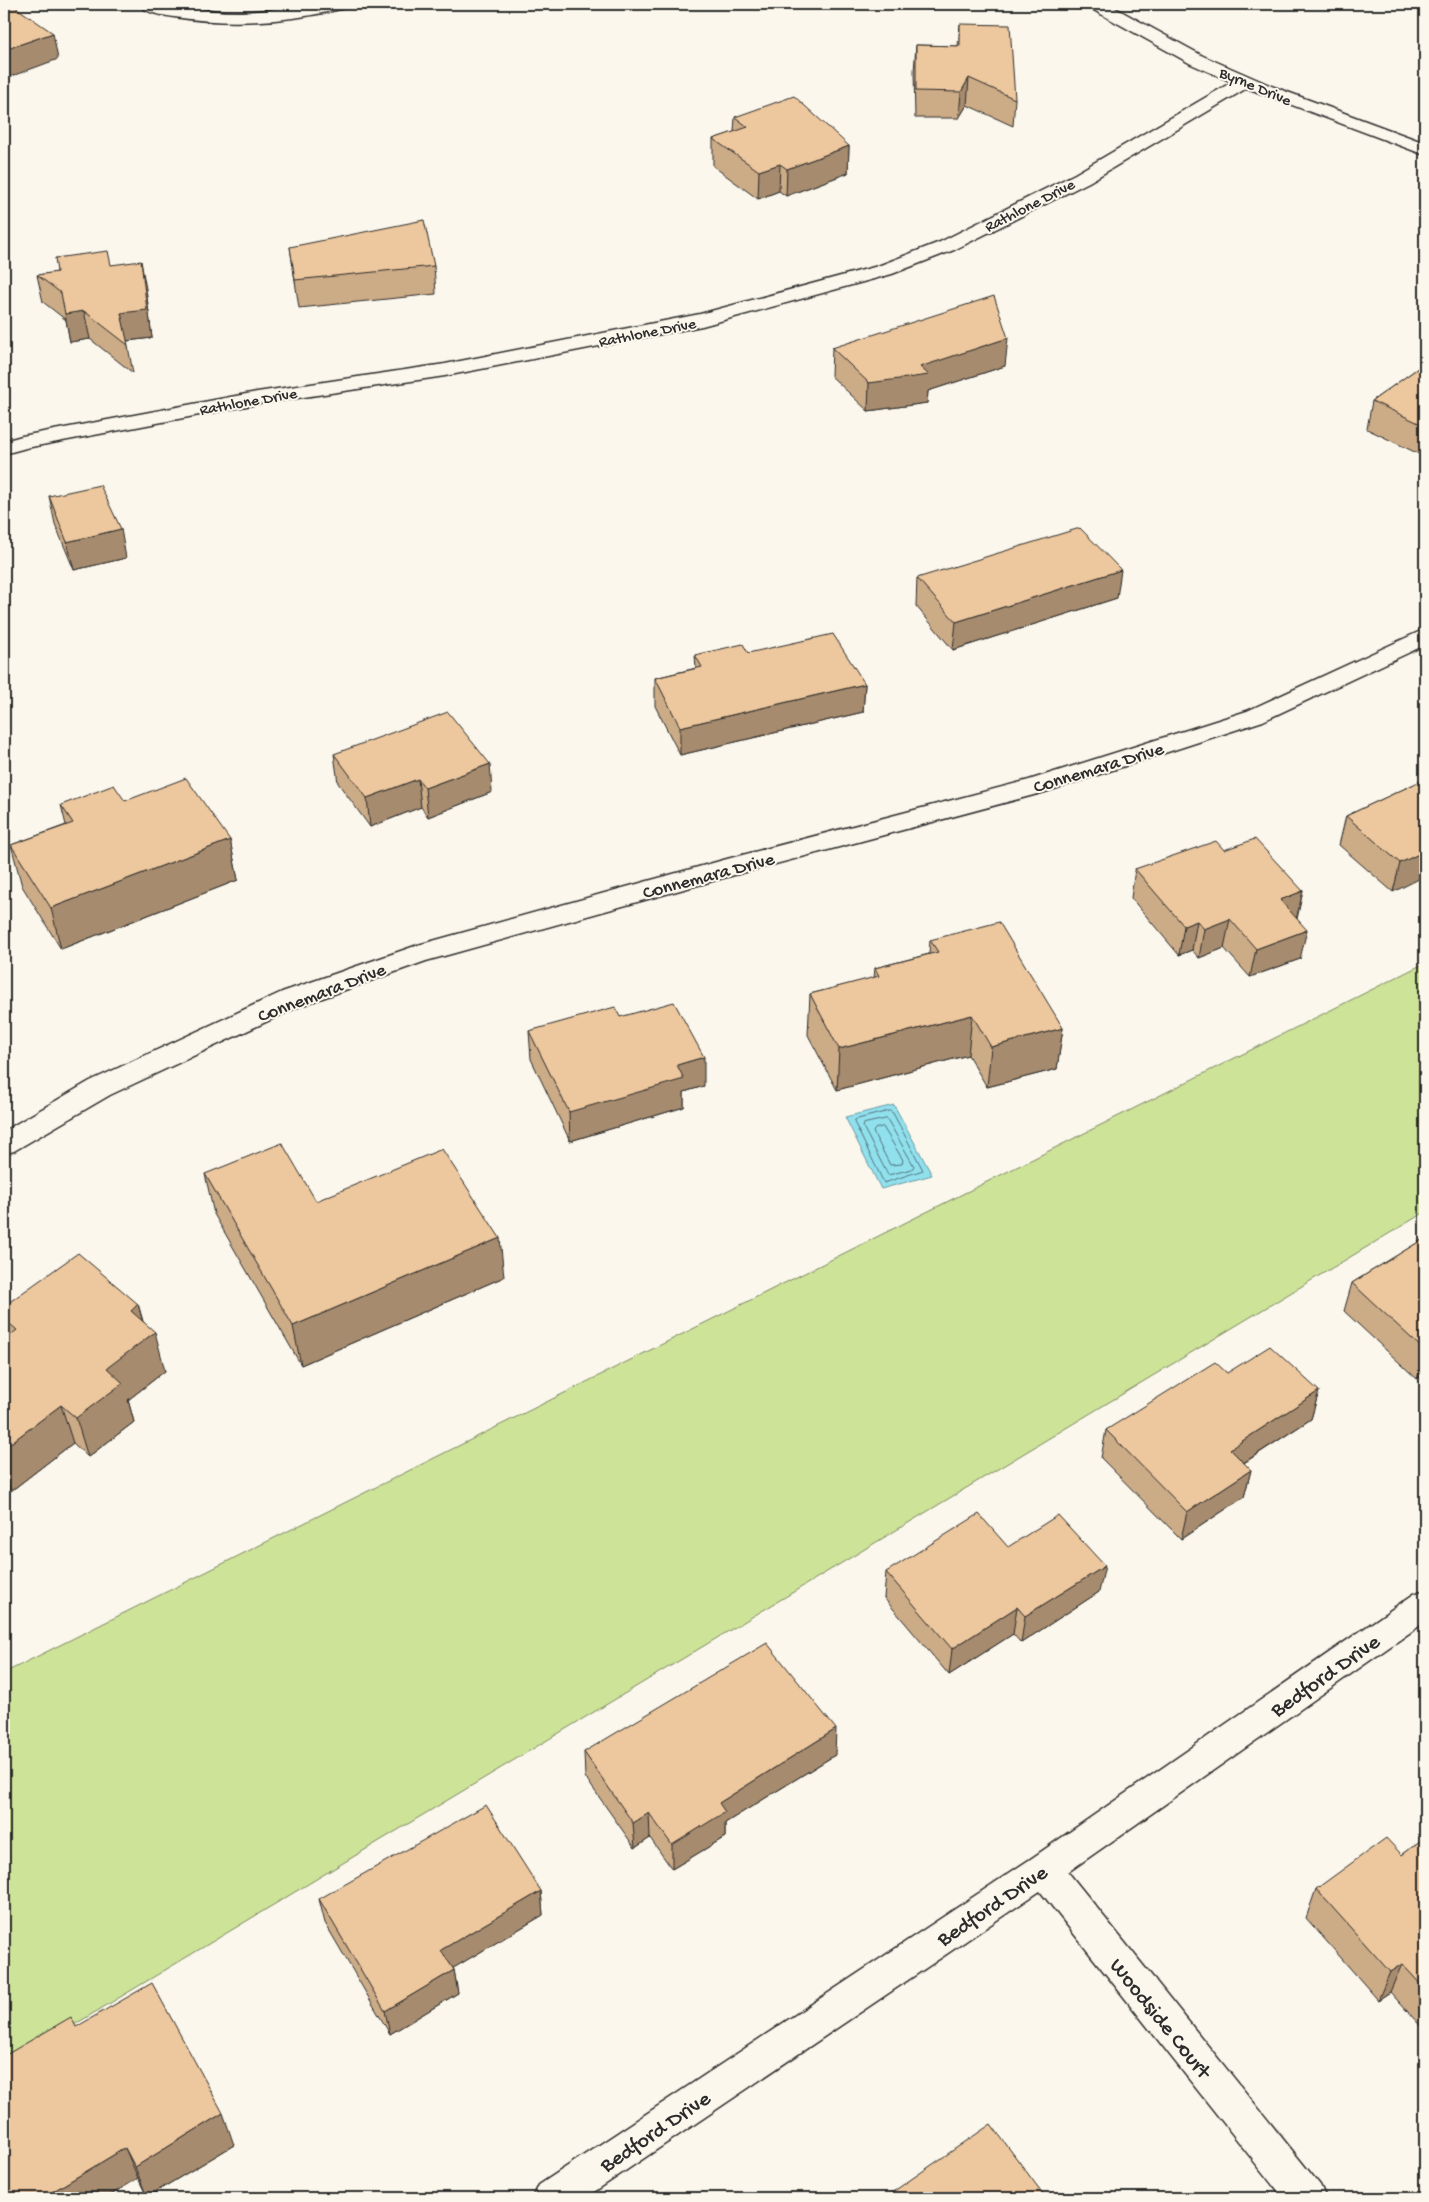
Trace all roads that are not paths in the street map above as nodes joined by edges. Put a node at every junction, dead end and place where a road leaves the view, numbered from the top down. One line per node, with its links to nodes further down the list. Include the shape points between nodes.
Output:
1 (148, 4): 2 (street, via 198,17 252,17)
2 (339, 4)
3 (1096, 4): 4 (street, Byrne Drive, via 1197,60)
4 (1246, 81): 5 (street, Byrne Drive); 6 (street, Rathlone Drive, via 1082,178 947,246 885,270 702,320 445,370 257,398)
5 (1425, 149)
6 (4, 448)
7 (1425, 636): 8 (street, Connemara Drive, via 1226,726 1036,786 418,954 291,999 100,1088)
8 (4, 1144)
9 (1425, 1604): 10 (street, Bedford Drive)
10 (1044, 1869): 11 (street, Woodside Court); 12 (street, Bedford Drive)
11 (1281, 2166): 13 (street, Woodside Court); 14 (street, Woodside Court)
12 (552, 2198)
13 (1307, 2198)
14 (1318, 2198)

